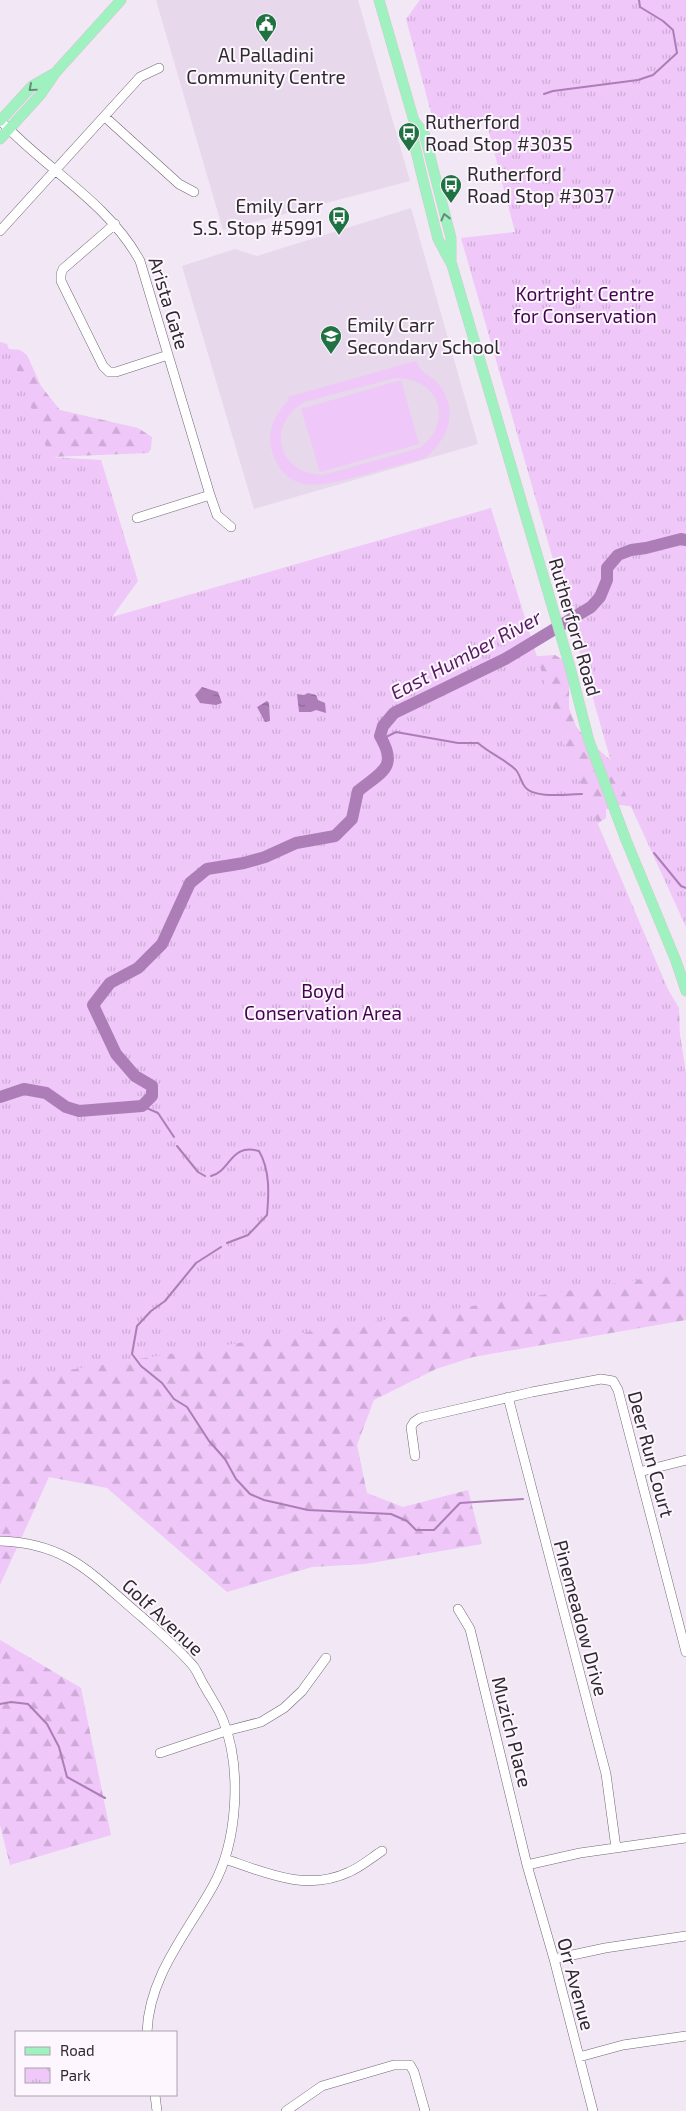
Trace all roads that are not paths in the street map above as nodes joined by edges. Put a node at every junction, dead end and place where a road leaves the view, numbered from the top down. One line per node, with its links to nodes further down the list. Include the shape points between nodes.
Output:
1 (122, 0): 4 (main road)
2 (379, 0): 17 (main road, Rutherford Road, via 414,121 413,138 438,239 452,265 589,741)
3 (159, 68): 5 (street, via 140,77)
4 (56, 72): 6 (main road, one-way to 6, via 32,86); 7 (main road)
5 (105, 117): 9 (street); 10 (street, via 179,184)
6 (0, 120): 7 (street, Arista Gate)
7 (9, 129): 8 (main road); 9 (street, Arista Gate)
8 (0, 139)
9 (56, 171): 11 (street, Arista Gate); 12 (street)
10 (194, 192)
11 (115, 224): 13 (street, Arista Gate, via 140,261); 13 (street, via 63,269 61,281 103,366 109,372)
12 (0, 231)
13 (168, 355): 14 (street, Arista Gate)
14 (210, 495): 15 (street); 16 (street, Arista Gate, via 217,515)
15 (137, 518)
16 (231, 527)
17 (686, 991)
18 (508, 1397): 19 (street, Deer Run Court, via 414,1422 411,1427); 21 (street, Deer Run Court, via 601,1379 613,1381); 29 (street, Pinemeadow Drive, via 606,1774)
19 (415, 1456)
20 (686, 1460): 21 (street)
21 (639, 1472): 24 (street, Deer Run Court)
22 (0, 1540): 26 (street, Golf Avenue, via 18,1541 64,1554 108,1588 172,1644 194,1668 224,1720)
23 (458, 1609): 32 (street, Muzich Place, via 470,1629)
24 (686, 1652)
25 (326, 1658): 26 (street, via 302,1691 284,1708 260,1722)
26 (226, 1731): 27 (street); 31 (street, Golf Avenue, via 235,1795)
27 (160, 1753)
28 (686, 1838): 29 (street)
29 (616, 1848): 32 (street)
30 (382, 1851): 31 (street, via 336,1878 310,1882 281,1878)
31 (225, 1859): 35 (street, Golf Avenue, via 206,1899 166,1962 150,2005)
32 (527, 1865): 34 (street, Orr Avenue)
33 (686, 1936): 34 (street)
34 (554, 1959): 37 (street, Orr Avenue)
35 (147, 2031)
36 (686, 2036): 37 (street)
37 (579, 2057): 42 (street, Orr Avenue)
38 (155, 2096): 39 (street)
39 (157, 2111)
40 (286, 2111): 41 (street, via 322,2086 403,2064 410,2065 414,2072)
41 (425, 2111)
42 (593, 2111)

